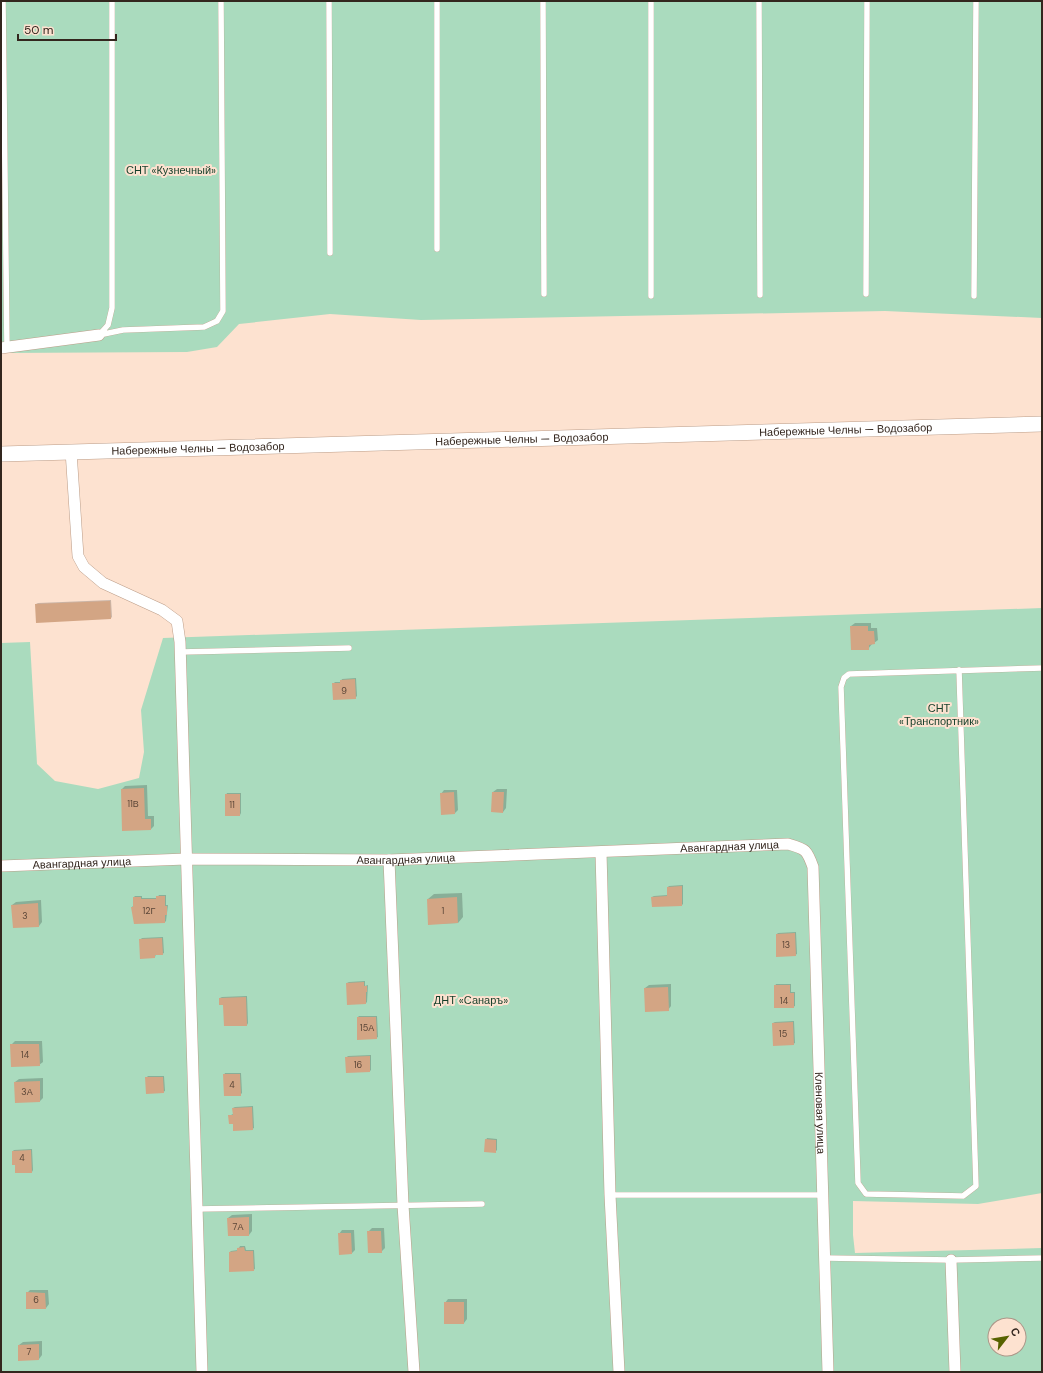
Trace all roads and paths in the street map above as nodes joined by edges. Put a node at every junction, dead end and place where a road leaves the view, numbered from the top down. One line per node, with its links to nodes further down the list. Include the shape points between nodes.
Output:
1 (3, 1): 19 (lane)
2 (112, 1): 18 (lane, via 112,308 108,325)
3 (221, 1): 18 (lane, via 222,310 217,321 204,327 123,330)
4 (329, 1): 12 (lane)
5 (437, 1): 11 (lane)
6 (543, 1): 13 (lane)
7 (651, 1): 16 (lane)
8 (759, 1): 15 (lane)
9 (867, 1): 14 (lane)
10 (976, 1): 17 (lane)
11 (437, 249)
12 (330, 253)
13 (544, 294)
14 (866, 294)
15 (760, 295)
16 (651, 296)
17 (974, 296)
18 (99, 335): 19 (street)
19 (4, 348)
20 (1042, 424): 21 (main road, Набережные Челны — Водозабор)
21 (71, 451): 22 (main road, Набережные Челны — Водозабор); 24 (street, via 78,556 84,567 104,583 162,610 176,621)
22 (1, 454)
23 (349, 648): 24 (lane)
24 (181, 652): 29 (street)
25 (1042, 668): 26 (lane)
26 (959, 670): 26 (lane, via 976,1186 963,1196 866,1194 858,1184 841,687 844,678 849,674)
27 (601, 852): 28 (street, Авангардная улица, via 788,844 801,848); 30 (street, Авангардная улица); 33 (street)
28 (808, 854): 32 (street, Кленовая улица, via 813,868)
29 (186, 859): 30 (street, Авангардная улица); 31 (street, Авангардная улица); 36 (street)
30 (390, 860): 35 (street)
31 (1, 866)
32 (822, 1195): 33 (lane); 37 (street, Кленовая улица)
33 (610, 1196): 42 (street)
34 (482, 1204): 35 (lane)
35 (403, 1205): 36 (lane); 41 (street)
36 (196, 1209): 40 (street)
37 (825, 1258): 39 (lane); 43 (street, Кленовая улица)
38 (1042, 1258): 39 (lane)
39 (951, 1260): 44 (street)
40 (202, 1372)
41 (414, 1372)
42 (619, 1372)
43 (828, 1372)
44 (955, 1372)

